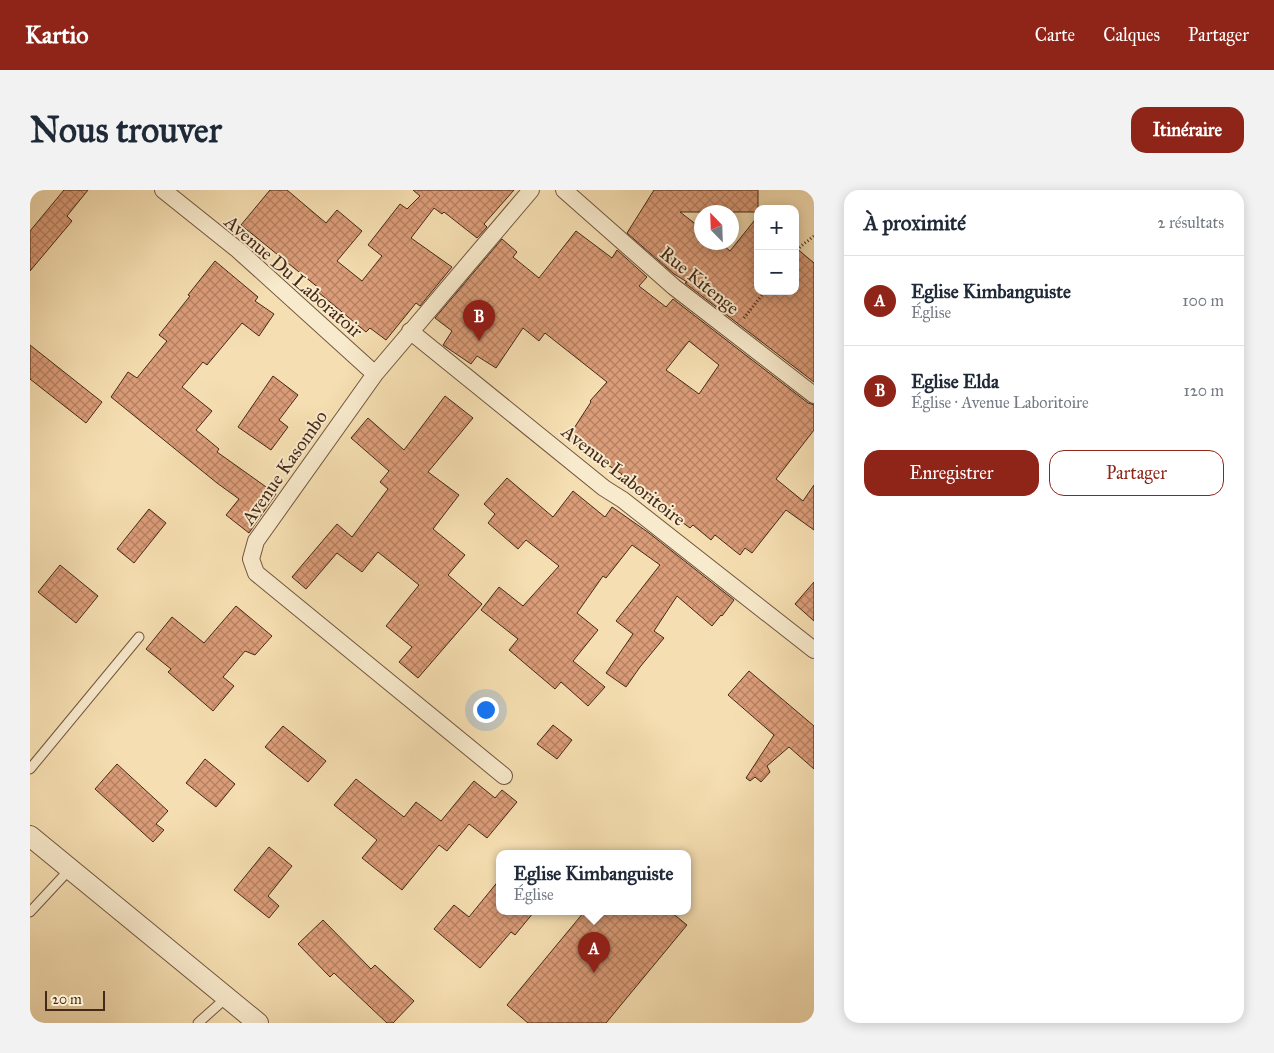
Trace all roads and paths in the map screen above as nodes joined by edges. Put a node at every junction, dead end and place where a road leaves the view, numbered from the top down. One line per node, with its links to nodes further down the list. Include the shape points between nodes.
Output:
1 (162, 190): 9 (street, Avenue Du Laboratoir, via 238,250)
2 (530, 190): 7 (street, Avenue Kasombo)
3 (564, 190): 8 (street, Rue Kitenge, via 674,287)
4 (814, 236): 5 (path)
5 (798, 250)
6 (762, 295): 8 (path)
7 (410, 330): 9 (street, Avenue Kasombo); 12 (street, Avenue Laboritoire, via 604,488)
8 (732, 332): 10 (street, Rue Kitenge)
9 (374, 374): 14 (street, Avenue Kasombo, via 256,541 252,559 256,573)
10 (814, 395)
11 (139, 637): 13 (lane)
12 (814, 650)
13 (30, 769)
14 (504, 776)
15 (30, 836): 16 (street)
16 (70, 869): 17 (lane); 18 (street)
17 (30, 912)
18 (227, 997): 19 (lane); 20 (street)
19 (198, 1023)
20 (258, 1023)

